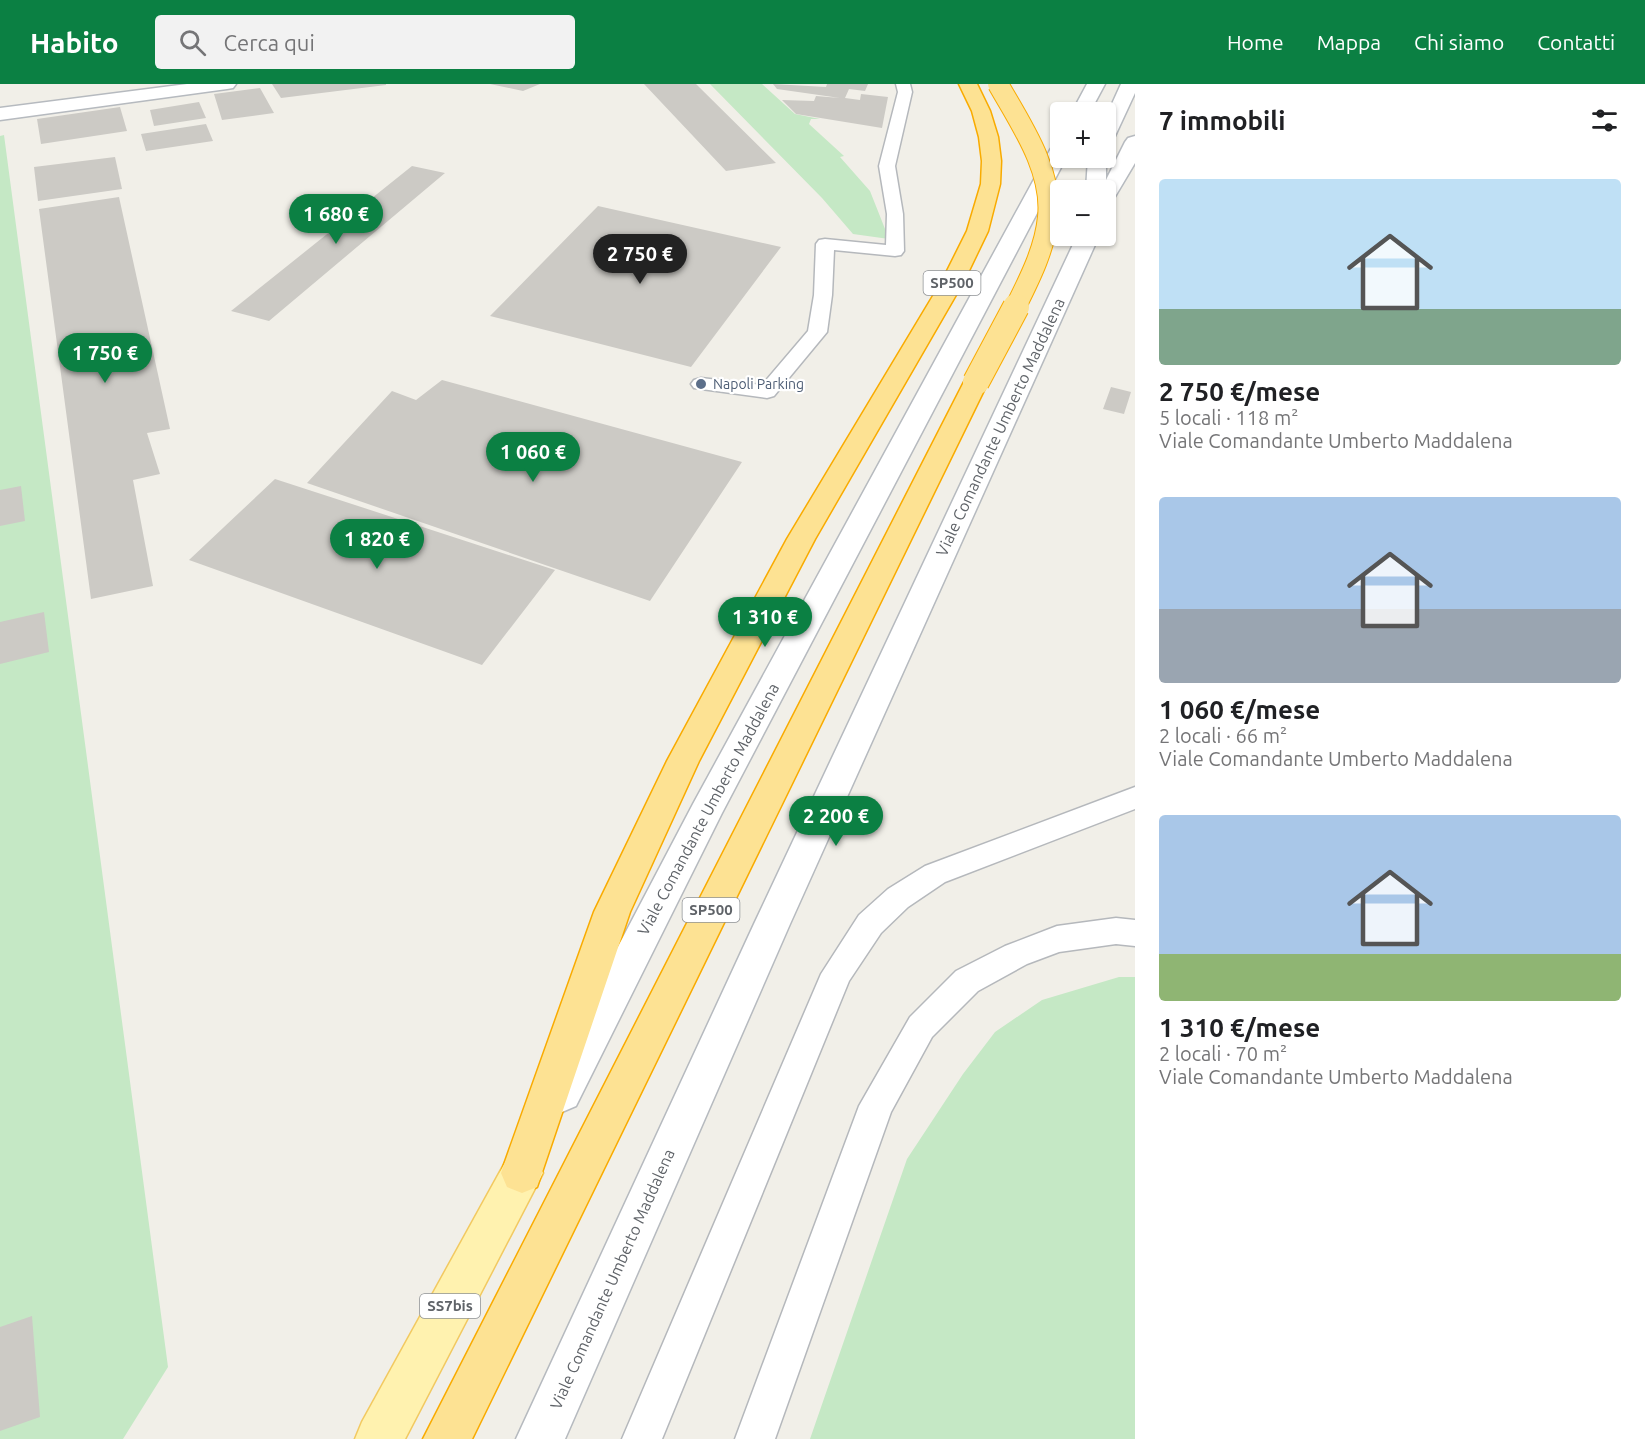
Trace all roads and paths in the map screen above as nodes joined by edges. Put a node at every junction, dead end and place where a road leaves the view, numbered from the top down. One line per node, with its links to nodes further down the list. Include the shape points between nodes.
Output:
1 (136, 84): 8 (main road)
2 (227, 84): 10 (main road)
3 (903, 84): 16 (lane, via 905,92 887,166 895,214 895,251 825,244 817,332 767,392)
4 (968, 84): 19 (highway, SP500, via 988,130 992,170 985,215 906,364 801,539 683,760 612,912)
5 (998, 84): 21 (highway, SP500, bridge, via 1043,176 1048,197 1045,239 1035,266)
6 (1096, 84): 9 (main road)
7 (1130, 84): 11 (main road)
8 (0, 102)
9 (1086, 102)
10 (0, 114)
11 (1116, 114)
12 (1135, 142): 14 (main road)
13 (1050, 168): 19 (main road, Viale Comandante Umberto Maddalena / SS7bis, via 705,813)
14 (1116, 180)
15 (1084, 246): 22 (main road, Viale Comandante Umberto Maddalena)
16 (701, 384)
17 (1135, 798): 23 (lane, via 934,874 898,898 870,924 836,974)
18 (1135, 933): 24 (lane, via 1116,931 1057,939 1016,955 967,981 921,1027 876,1106)
19 (522, 1173): 20 (main road, Viale Comandante Umberto Maddalena / SS7bis)
20 (379, 1439)
21 (447, 1439)
22 (540, 1439)
23 (642, 1439)
24 (755, 1439)

